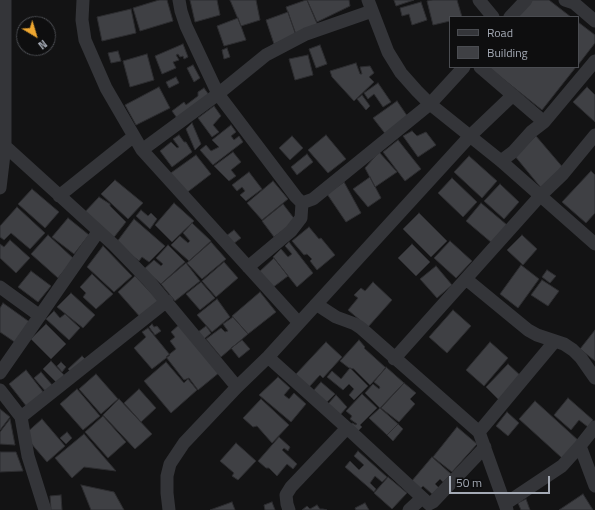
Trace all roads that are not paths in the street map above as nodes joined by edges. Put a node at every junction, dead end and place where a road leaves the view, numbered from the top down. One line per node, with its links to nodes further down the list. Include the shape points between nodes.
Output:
1 (5, 0): 21 (street)
2 (83, 0): 19 (street, via 82,24 85,40 106,88)
3 (178, 0): 14 (street, via 186,26)
4 (479, 0): 8 (street)
5 (526, 0): 9 (street)
6 (565, 0): 10 (street, via 574,3)
7 (370, 6): 14 (street, via 278,47); 16 (street, via 388,52 401,73)
8 (492, 16)
9 (511, 16)
10 (595, 21)
11 (595, 61): 17 (street)
12 (463, 68): 16 (street)
13 (481, 68): 15 (street)
14 (218, 94): 22 (street); 27 (street)
15 (512, 95): 17 (street); 20 (street)
16 (430, 104): 20 (street); 27 (street, via 312,199)
17 (544, 122): 23 (street)
18 (595, 135): 26 (street, via 563,174)
19 (134, 136): 22 (street); 25 (street)
20 (470, 136): 23 (street); 34 (street)
21 (5, 146): 24 (street); 25 (street)
22 (142, 150): 30 (street)
23 (501, 161): 26 (street)
24 (0, 188)
25 (59, 196): 28 (street)
26 (540, 196): 29 (street); 31 (street)
27 (302, 203): 30 (street, via 301,218 290,231)
28 (98, 232): 33 (street, via 114,245); 35 (street)
29 (595, 244)
30 (248, 267): 36 (street)
31 (466, 279): 37 (street, via 528,330); 39 (street)
32 (0, 287): 35 (street)
33 (167, 301): 42 (street); 44 (street)
34 (316, 304): 36 (street); 39 (street, via 336,317 355,324)
35 (40, 316): 40 (street)
36 (299, 324): 38 (street)
37 (556, 341): 41 (street, via 582,358); 47 (street)
38 (268, 357): 42 (street); 46 (street)
39 (394, 359): 47 (street)
40 (0, 373)
41 (595, 378)
42 (237, 386): 54 (street, via 184,443 170,464 167,476)
43 (0, 390): 44 (street)
44 (21, 417): 53 (street, via 28,456)
45 (595, 427): 48 (street)
46 (347, 428): 51 (street); 55 (street, via 291,486 286,495)
47 (479, 432): 49 (street)
48 (580, 446): 50 (street); 52 (street, via 562,466)
49 (485, 447): 51 (street, via 433,502 429,504); 52 (street)
50 (595, 486)
51 (422, 498): 56 (street)
52 (506, 507)
53 (44, 510)
54 (169, 510)
55 (289, 510)
56 (409, 510)

